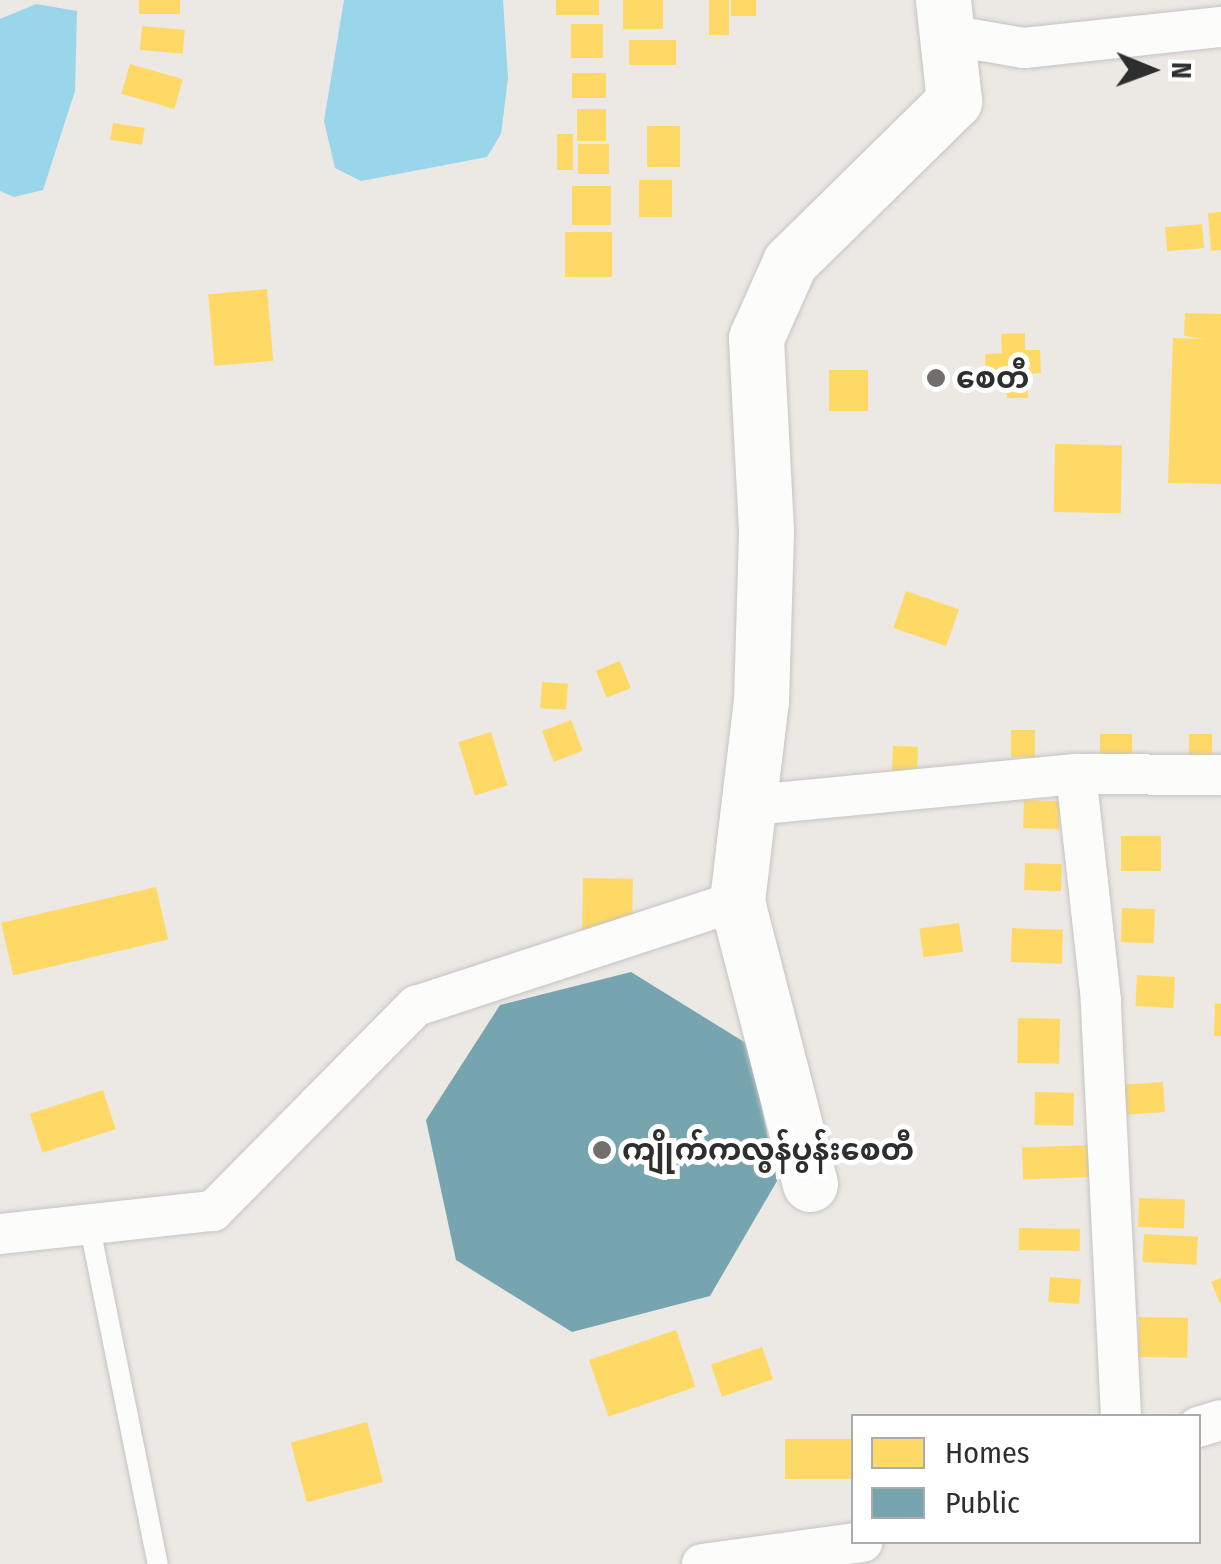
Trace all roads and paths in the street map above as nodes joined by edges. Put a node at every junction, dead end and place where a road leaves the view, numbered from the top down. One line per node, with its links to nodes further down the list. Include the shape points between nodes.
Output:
1 (945, 17): 2 (street, via 1024,48); 5 (street, via 954,101 790,262 756,338 766,530 761,701)
2 (1221, 26)
3 (1076, 774): 4 (street); 5 (street); 10 (street, via 1101,1000)
4 (1221, 775)
5 (743, 806): 6 (street)
6 (737, 901): 7 (street); 8 (street, via 416,1006 213,1211)
7 (810, 1184)
8 (89, 1224): 9 (street); 12 (lane)
9 (0, 1234)
10 (1121, 1414)
11 (851, 1544): 13 (street)
12 (158, 1564)
13 (702, 1564)

